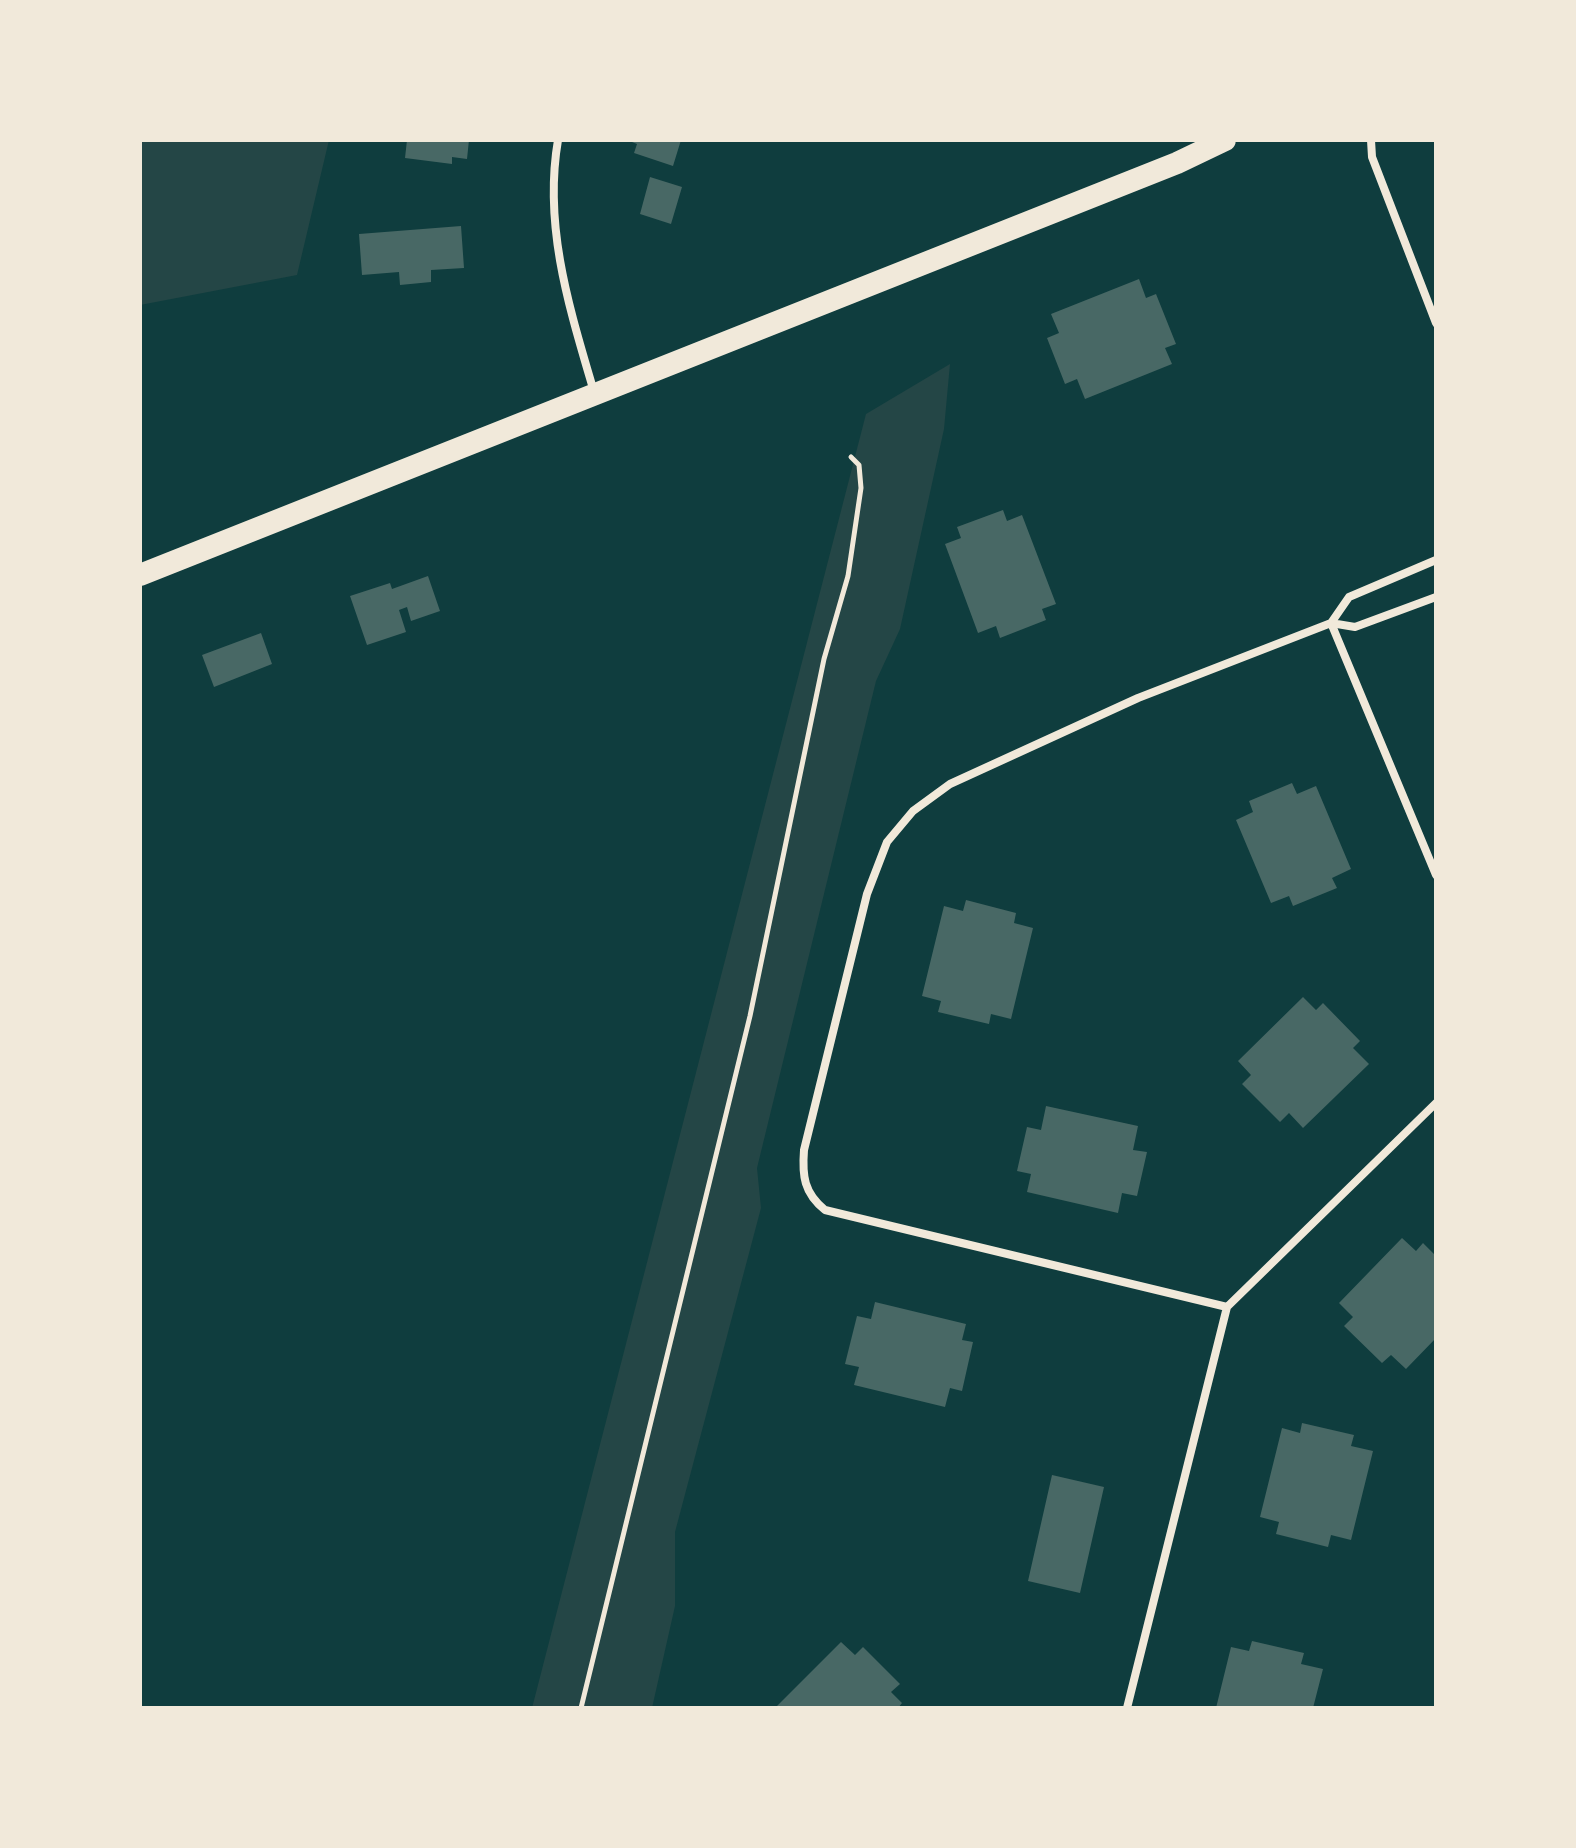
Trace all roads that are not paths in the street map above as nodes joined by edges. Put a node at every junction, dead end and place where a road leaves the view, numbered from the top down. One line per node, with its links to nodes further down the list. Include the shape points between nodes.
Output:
1 (558, 140): 5 (street, via 555,247)
2 (1225, 140): 5 (highway)
3 (1371, 140): 4 (street, via 1372,157)
4 (1436, 323)
5 (595, 397): 7 (highway)
6 (1436, 560): 9 (street, via 1349,597)
7 (140, 575)
8 (1436, 597): 9 (street, via 1355,627)
9 (1331, 623): 10 (street); 12 (street, via 1138,698 950,784 913,811 887,842 867,894 804,1150 802,1173 810,1198 825,1210)
10 (1436, 875)
11 (1436, 1103): 12 (street)
12 (1227, 1307): 13 (street)
13 (1127, 1708)

